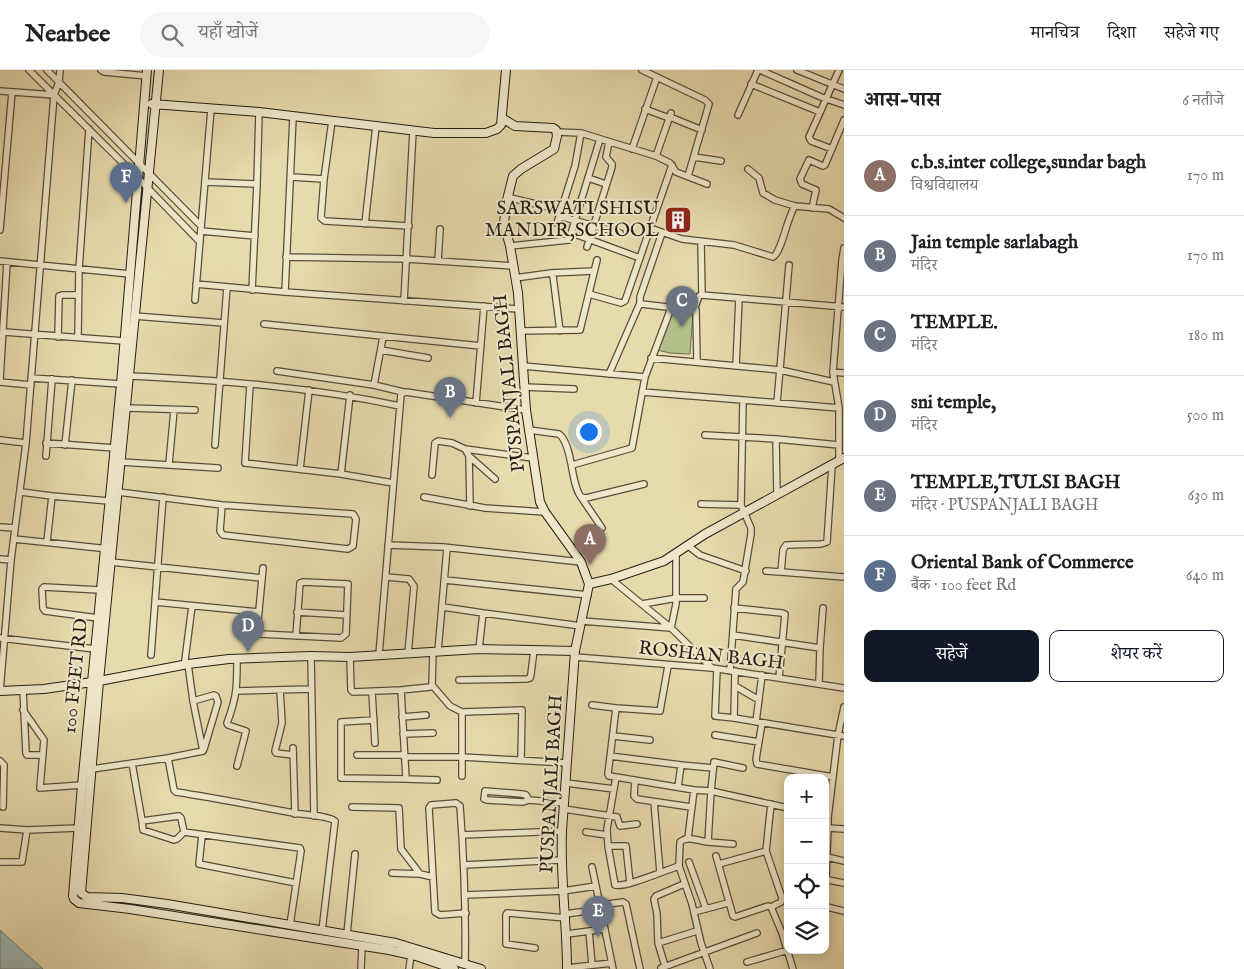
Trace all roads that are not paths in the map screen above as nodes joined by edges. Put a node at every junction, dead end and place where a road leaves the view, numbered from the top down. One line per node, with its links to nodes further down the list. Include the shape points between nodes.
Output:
1 (29, 70): 19 (street)
2 (47, 70): 13 (street)
3 (60, 70): 13 (street)
4 (101, 70): 11 (street)
5 (159, 70): 22 (main road)
6 (506, 70): 31 (main road)
7 (642, 70): 12 (street)
8 (759, 70): 14 (street); 20 (street)
9 (797, 70): 15 (street)
10 (841, 70): 15 (street)
11 (147, 73): 21 (main road, 100 FEET RD)
12 (657, 77): 25 (street); 36 (street, via 708,102 710,105)
13 (59, 82): 19 (street); 47 (street)
14 (751, 84): 27 (street); 28 (street)
15 (833, 84): 16 (street); 20 (street)
16 (844, 89)
17 (0, 91): 18 (street)
18 (12, 92): 19 (street); 73 (street)
19 (54, 95): 35 (street); 91 (street)
20 (827, 98): 23 (street); 27 (street)
21 (145, 103): 22 (main road); 47 (main road, 100 FEET RD)
22 (155, 104): 24 (main road); 50 (main road)
23 (844, 105)
24 (211, 109): 26 (main road); 56 (street)
25 (646, 109): 29 (street); 42 (street)
26 (259, 112): 30 (main road); 57 (street)
27 (820, 112): 43 (street, via 809,138)
28 (738, 115)
29 (670, 116): 36 (street); 44 (street)
30 (293, 117): 33 (main road); 52 (street)
31 (502, 118): 37 (main road, via 500,127 486,133); 38 (main road, via 515,126 553,128)
32 (844, 120): 43 (street)
33 (332, 121): 34 (main road); 55 (street)
34 (376, 126): 37 (main road); 67 (street)
35 (89, 129): 54 (street); 94 (street)
36 (702, 130): 45 (street)
37 (413, 131): 69 (street)
38 (557, 132): 39 (street); 61 (main road, PUSPANJALI BAGH, via 554,149 516,173)
39 (581, 133): 40 (street); 64 (street, via 575,166)
40 (600, 139): 41 (street); 53 (street)
41 (609, 142): 42 (street); 58 (street, via 606,157 612,164)
42 (632, 149): 44 (street)
43 (832, 149): 63 (street, via 824,166 809,160 800,180 816,191)
44 (656, 156): 48 (street)
45 (694, 157): 46 (street); 51 (street)
46 (721, 161)
47 (140, 165): 50 (street); 54 (main road, 100 FEET RD)
48 (672, 165): 51 (street, via 676,172); 71 (street)
49 (748, 170): 62 (street, via 759,178 763,193)
50 (149, 174): 60 (main road); 72 (street)
51 (688, 176): 59 (street)
52 (291, 177): 55 (street); 84 (street)
53 (588, 178): 58 (street); 66 (street)
54 (139, 179): 60 (street); 97 (main road, 100 FEET RD)
55 (324, 179): 67 (street, via 320,212 323,219)
56 (205, 182): 57 (street); 72 (street)
57 (257, 184): 77 (street)
58 (606, 184): 68 (street)
59 (707, 184)
60 (147, 187): 79 (street); 117 (main road)
61 (508, 197): 64 (street); 81 (main road, PUSPANJALI BAGH, via 504,227)
62 (795, 206): 63 (street); 80 (street, via 775,257 734,245)
63 (812, 208): 65 (street, via 830,209)
64 (559, 216): 66 (street)
65 (844, 218)
66 (576, 221): 68 (street); 74 (street)
67 (365, 224): 69 (street)
68 (593, 225): 75 (street); 78 (street)
69 (409, 226): 86 (street)
70 (440, 228): 89 (street)
71 (650, 228): 76 (street); 85 (street)
72 (201, 229): 77 (street); 79 (street)
73 (0, 230)
74 (572, 233): 78 (street); 81 (street, via 567,242)
75 (620, 233)
76 (662, 233): 80 (street); 111 (street)
77 (255, 236): 101 (street)
78 (590, 239): 82 (street); 85 (street)
79 (200, 242): 99 (street)
80 (701, 242): 105 (street)
81 (510, 246): 93 (main road, PUSPANJALI BAGH)
82 (587, 247)
83 (844, 248): 113 (street)
84 (286, 257): 86 (street); 102 (street)
85 (640, 258): 103 (street, via 624,302)
86 (407, 259): 89 (street); 109 (street)
87 (598, 260): 95 (street)
88 (0, 261): 90 (street)
89 (438, 261): 93 (street)
90 (7, 262): 91 (street); 108 (street)
91 (39, 265): 94 (street); 123 (street)
92 (789, 265): 110 (street)
93 (513, 266): 98 (main road, PUSPANJALI BAGH)
94 (78, 269): 97 (street); 104 (street)
95 (594, 271): 96 (street); 103 (street)
96 (551, 273): 98 (street); 121 (street)
97 (130, 274): 127 (main road, 100 FEET RD)
98 (515, 278): 115 (main road, PUSPANJALI BAGH)
99 (196, 284): 100 (street); 107 (street)
100 (227, 287): 101 (street); 118 (street)
101 (252, 290): 102 (street)
102 (285, 292): 109 (street)
103 (588, 294): 121 (street, via 580,330)
104 (78, 295): 124 (street, via 59,296); 125 (street)
105 (702, 295): 106 (street); 116 (street)
106 (739, 298): 110 (street); 135 (street)
107 (194, 300)
108 (3, 301): 122 (street)
109 (404, 301): 112 (street)
110 (785, 301): 113 (street); 136 (street)
111 (640, 302): 114 (street); 140 (street)
112 (484, 306): 115 (street); 128 (street)
113 (842, 306): 138 (street)
114 (671, 308): 116 (street); 132 (street)
115 (519, 309): 120 (main road, PUSPANJALI BAGH)
116 (696, 310): 133 (street)
117 (134, 316): 118 (street); 141 (main road)
118 (224, 323): 147 (street)
119 (264, 324): 126 (street)
120 (520, 331): 121 (street); 134 (main road, PUSPANJALI BAGH)
121 (560, 331)
122 (4, 332): 123 (street); 129 (street)
123 (34, 335): 124 (street); 146 (street)
124 (58, 337): 125 (street)
125 (78, 337): 127 (street)
126 (383, 337): 128 (street); 130 (street)
127 (124, 341): 149 (main road, 100 FEET RD)
128 (481, 346): 159 (street)
129 (1, 350): 145 (street)
130 (381, 350): 131 (street); 151 (street)
131 (428, 358)
132 (651, 358): 133 (street); 142 (street)
133 (697, 362): 135 (street)
134 (523, 366): 140 (street); 152 (main road, PUSPANJALI BAGH)
135 (736, 366): 136 (street)
136 (780, 370): 148 (street); 160 (street)
137 (277, 371): 151 (street)
138 (833, 372): 139 (street); 148 (street)
139 (844, 372)
140 (609, 374): 142 (street)
141 (129, 376): 147 (street); 162 (main road)
142 (645, 377): 156 (street)
143 (52, 379): 144 (street); 146 (street); 174 (street)
144 (72, 380): 149 (street); 175 (street)
145 (0, 381): 146 (street)
146 (31, 381): 173 (street)
147 (220, 382): 150 (street); 176 (street)
148 (834, 382): 163 (street)
149 (121, 384): 178 (main road, 100 FEET RD)
150 (250, 385): 154 (street); 189 (street, via 245,463)
151 (374, 385): 155 (street)
152 (524, 387): 153 (street); 166 (main road, PUSPANJALI BAGH)
153 (574, 389)
154 (308, 390): 157 (street); 189 (street)
155 (402, 392): 159 (street); 161 (street)
156 (642, 392): 158 (street); 186 (street, via 632,448)
157 (350, 395): 161 (street); 190 (street)
158 (743, 400): 160 (street); 170 (street)
159 (476, 403): 166 (street)
160 (777, 403): 163 (street)
161 (400, 406): 193 (street)
162 (126, 408): 164 (street); 184 (main road)
163 (839, 408): 167 (street)
164 (174, 410): 165 (street); 185 (street)
165 (195, 410)
166 (526, 410): 168 (main road, PUSPANJALI BAGH)
167 (842, 418): 177 (street)
168 (530, 430): 182 (main road, PUSPANJALI BAGH); 186 (street, via 562,436)
169 (705, 435): 170 (street)
170 (743, 436): 171 (street); 205 (street)
171 (776, 439): 177 (street); 197 (street)
172 (0, 440): 173 (street)
173 (26, 443): 195 (street)
174 (46, 443): 175 (street); 180 (street)
175 (66, 445): 178 (street)
176 (215, 445)
177 (839, 445): 183 (street)
178 (114, 448): 202 (main road, 100 FEET RD)
179 (465, 449): 181 (street); 182 (street); 191 (street, via 452,443 436,442)
180 (46, 456)
181 (469, 456): 192 (street); 206 (street)
182 (533, 458): 207 (main road, PUSPANJALI BAGH, via 540,502)
183 (842, 460): 187 (main road)
184 (121, 462): 185 (street); 196 (main road)
185 (169, 464): 188 (street)
186 (572, 465): 201 (street)
187 (832, 466): 197 (main road); 227 (street, via 827,542 786,545)
188 (218, 468)
189 (300, 470): 190 (street)
190 (341, 474): 193 (street)
191 (432, 475)
192 (495, 479)
193 (393, 483): 214 (street)
194 (644, 484): 201 (street)
195 (20, 492): 198 (street); 210 (street)
196 (118, 492): 199 (street); 217 (main road)
197 (777, 495): 208 (main road)
198 (52, 496): 202 (street); 213 (street)
199 (163, 497): 204 (street); 223 (street)
200 (424, 497): 206 (street)
201 (581, 497): 211 (street)
202 (109, 501): 217 (main road, 100 FEET RD)
203 (701, 504): 205 (street)
204 (222, 505): 204 (street, via 353,514 356,519 353,546 348,549 222,534)
205 (742, 505): 208 (street)
206 (470, 506): 207 (street)
207 (545, 512): 222 (main road, PUSPANJALI BAGH)
208 (744, 513): 215 (main road); 225 (street, via 752,531)
209 (0, 526): 210 (street)
210 (15, 528): 212 (street)
211 (602, 528)
212 (14, 539): 213 (street); 220 (street)
213 (47, 542): 217 (street)
214 (388, 545): 216 (street); 228 (street)
215 (686, 546): 218 (main road); 225 (street, via 700,555)
216 (447, 548): 222 (street); 232 (street)
217 (109, 549): 221 (main road); 234 (main road, 100 FEET RD)
218 (676, 554): 231 (main road); 237 (street)
219 (0, 559): 220 (street)
220 (11, 560): 239 (street)
221 (111, 562): 223 (street); 276 (main road)
222 (580, 562): 233 (main road, PUSPANJALI BAGH)
223 (158, 567): 230 (street); 240 (street)
224 (263, 568): 230 (street)
225 (746, 571): 244 (street, via 743,583 737,587)
226 (766, 571): 227 (street)
227 (782, 572): 229 (street)
228 (386, 577): 262 (street, via 409,580 414,586); 265 (street)
229 (844, 577)
230 (262, 578): 246 (street)
231 (611, 579): 233 (main road); 241 (street)
232 (445, 580): 235 (street); 243 (street)
233 (589, 584): 235 (main road, PUSPANJALI BAGH)
234 (100, 590): 250 (main road, 100 FEET RD); 250 (street, via 42,589 45,611)
235 (588, 595): 251 (main road, PUSPANJALI BAGH)
236 (0, 598): 239 (street)
237 (676, 598): 238 (street); 241 (street); 252 (street)
238 (704, 598)
239 (8, 600): 255 (street)
240 (155, 602): 242 (street); 264 (street)
241 (642, 604): 252 (street)
242 (192, 606): 246 (street); 269 (street)
243 (442, 607): 248 (street); 261 (street)
244 (734, 608): 253 (street); 256 (street, via 784,613)
245 (822, 608): 257 (street)
246 (259, 612): 254 (street, via 258,633)
247 (297, 612): 249 (street); 249 (street, via 300,583 346,583); 254 (street)
248 (483, 614): 251 (street); 259 (street)
249 (347, 615): 254 (street, via 346,634 341,638)
250 (98, 618): 258 (main road, 100 FEET RD)
251 (582, 624): 252 (street); 263 (main road, PUSPANJALI BAGH)
252 (671, 628): 271 (street)
253 (733, 635): 256 (street); 272 (street)
254 (296, 636)
255 (2, 638): 258 (street); 285 (street)
256 (783, 642): 257 (street); 274 (street)
257 (820, 648): 277 (street)
258 (95, 649): 276 (main road, 100 FEET RD)
259 (480, 649): 260 (main road); 261 (main road)
260 (534, 650): 263 (main road); 275 (street, via 530,678)
261 (435, 651): 262 (main road); 278 (street)
262 (408, 654): 265 (main road)
263 (575, 654): 270 (street, ROSHAN BAGH); 318 (main road, PUSPANJALI BAGH)
264 (151, 655)
265 (379, 655): 267 (main road)
266 (311, 656): 267 (main road); 268 (main road); 281 (street)
267 (350, 656): 287 (street, via 351,690)
268 (237, 659): 269 (main road); 286 (street)
269 (187, 662): 276 (main road); 289 (street)
270 (668, 666): 271 (street, ROSHAN BAGH); 292 (street, via 660,711)
271 (715, 669): 272 (street, ROSHAN BAGH); 297 (street, via 714,716)
272 (732, 671): 273 (street, ROSHAN BAGH); 279 (street)
273 (762, 675): 274 (street, ROSHAN BAGH); 288 (street)
274 (778, 678): 277 (street, ROSHAN BAGH)
275 (459, 680)
276 (95, 682): 282 (main road); 323 (main road); 331 (main road, 100 FEET RD)
277 (819, 683): 280 (street, ROSHAN BAGH)
278 (432, 685): 284 (street); 294 (street, via 450,706)
279 (735, 686): 288 (street); 297 (street)
280 (844, 688)
281 (311, 689): 283 (street); 347 (street)
282 (23, 690): 285 (main road); 293 (street)
283 (280, 690): 286 (street); 346 (street, via 282,726 275,751 293,751)
284 (401, 690): 287 (street); 296 (street)
285 (0, 691)
286 (237, 691): 320 (street, via 227,723 246,731)
287 (372, 692): 298 (street)
288 (759, 700): 299 (street)
289 (193, 701): 308 (street); 308 (street, via 214,695 218,702)
290 (592, 705): 292 (street)
291 (844, 707): 303 (street)
292 (616, 708): 304 (street)
293 (23, 710): 309 (street, via 43,736); 309 (street, via 26,754)
294 (462, 712): 313 (street); 315 (street, via 522,710)
295 (426, 716): 296 (street)
296 (402, 717): 301 (street)
297 (734, 718): 299 (street)
298 (374, 720): 307 (street); 327 (street, via 341,722 341,778)
299 (759, 722): 303 (street); 306 (street)
300 (433, 733): 301 (street)
301 (403, 734): 311 (street)
302 (715, 734): 306 (street)
303 (841, 735): 326 (street)
304 (613, 736): 305 (street); 312 (street)
305 (650, 740)
306 (759, 742): 326 (street, via 758,765)
307 (375, 743)
308 (203, 751): 314 (street)
309 (43, 755): 331 (street, via 40,788)
310 (357, 755): 311 (street)
311 (404, 756): 313 (street); 327 (street)
312 (610, 756): 319 (street); 325 (street, via 608,775)
313 (462, 757): 315 (street); 324 (street)
314 (168, 758): 317 (street); 346 (street, via 176,792)
315 (521, 760): 318 (street)
316 (0, 761): 334 (street, via 4,765)
317 (132, 763): 323 (street); 349 (street)
318 (567, 763): 330 (main road, PUSPANJALI BAGH)
319 (681, 765): 321 (street); 332 (street)
320 (237, 766)
321 (713, 768): 322 (street, via 716,761); 336 (street)
322 (743, 768)
323 (92, 769): 399 (main road, via 82,895 167,904)
324 (462, 776)
325 (616, 777): 329 (street); 333 (street)
326 (833, 777): 338 (street)
327 (406, 779): 328 (street)
328 (437, 780)
329 (635, 780): 332 (street); 339 (street, via 635,798)
330 (566, 783): 333 (street); 341 (main road, PUSPANJALI BAGH)
331 (82, 785): 352 (main road, 100 FEET RD)
332 (678, 787): 335 (street)
333 (614, 789): 348 (street)
334 (2, 790): 342 (street)
335 (694, 790): 336 (street); 345 (street)
336 (711, 791): 340 (street); 363 (street)
337 (529, 800): 337 (street, via 486,800 484,793 522,794); 341 (street)
338 (829, 800)
339 (654, 802): 345 (street); 379 (street)
340 (771, 804): 344 (street); 366 (street)
341 (564, 806): 348 (street); 356 (main road, PUSPANJALI BAGH)
342 (3, 807)
343 (352, 807): 381 (street, via 398,808 402,849)
344 (784, 807)
345 (691, 808): 362 (street)
346 (295, 814): 347 (street)
347 (314, 816): 401 (street, via 335,821)
348 (608, 817): 350 (street, via 618,818 620,826); 361 (street)
349 (142, 821): 357 (street, via 179,816); 357 (street, via 143,830 174,840)
350 (637, 824)
351 (0, 828): 354 (street)
352 (78, 828): 354 (street); 409 (main road, 100 FEET RD, via 73,896 79,903 130,908)
353 (829, 828): 355 (street)
354 (27, 830): 371 (street, via 22,863)
355 (844, 830)
356 (562, 831): 360 (street); 370 (main road, PUSPANJALI BAGH)
357 (184, 832): 359 (street)
358 (586, 832): 361 (street)
359 (202, 835): 383 (street, via 199,864); 383 (street, via 300,848)
360 (462, 835): 376 (street); 382 (street, via 458,803 429,805)
361 (607, 835): 365 (street)
362 (688, 838): 363 (street); 377 (street, via 680,842)
363 (708, 842): 364 (street)
364 (733, 844)
365 (608, 846): 384 (street, via 627,848); 384 (street, via 615,885)
366 (766, 850): 374 (street); 392 (street, via 782,898)
367 (355, 854): 404 (street)
368 (716, 856): 374 (street)
369 (829, 858): 373 (street)
370 (561, 860): 376 (street); 388 (main road, PUSPANJALI BAGH)
371 (0, 862)
372 (689, 862): 394 (street)
373 (844, 862)
374 (719, 864): 390 (street)
375 (827, 864): 385 (street, via 826,878)
376 (464, 865): 389 (street)
377 (679, 866): 379 (street); 386 (street)
378 (592, 867): 387 (street)
379 (660, 872): 384 (street)
380 (392, 873): 381 (street)
381 (420, 874): 382 (street)
382 (433, 877): 397 (street, via 436,914)
383 (296, 883): 399 (street)
384 (630, 883)
385 (844, 883)
386 (684, 884): 396 (street); 408 (street, via 654,897)
387 (596, 886): 388 (street); 391 (street)
388 (563, 891): 389 (street); 398 (main road, PUSPANJALI BAGH)
389 (466, 895): 397 (street)
390 (728, 903): 392 (street, via 734,917); 394 (street)
391 (601, 907): 398 (street); 400 (street); 424 (street, via 626,904)
392 (771, 907): 407 (street)
393 (829, 908): 395 (street)
394 (706, 909): 396 (street)
395 (844, 911)
396 (694, 912): 403 (street)
397 (466, 913): 416 (street)
398 (566, 916): 405 (main road, PUSPANJALI BAGH); 410 (street, via 507,913 506,944)
399 (290, 925): 401 (main road)
400 (605, 929): 402 (street); 418 (street)
401 (322, 931): 404 (main road)
402 (590, 931): 405 (street); 417 (street)
403 (698, 931): 408 (street); 412 (street)
404 (347, 934): 413 (main road, via 396,943)
405 (567, 934): 419 (main road, PUSPANJALI BAGH)
406 (757, 934): 412 (street)
407 (784, 940)
408 (658, 943): 412 (street, via 663,967)
409 (362, 946): 413 (main road, 100 FEET RD); 420 (street)
410 (535, 948)
411 (784, 951): 415 (street)
412 (704, 952): 425 (street)
413 (413, 953): 416 (main road); 421 (street); 422 (main road, 100 FEET RD)
414 (789, 954): 426 (street)
415 (747, 962)
416 (465, 964): 423 (main road)
417 (592, 965): 418 (street); 419 (street)
418 (612, 966)
419 (567, 968)
420 (361, 969)
421 (409, 969)
422 (454, 969)
423 (481, 969)
424 (640, 969)
425 (710, 969)
426 (793, 969)

